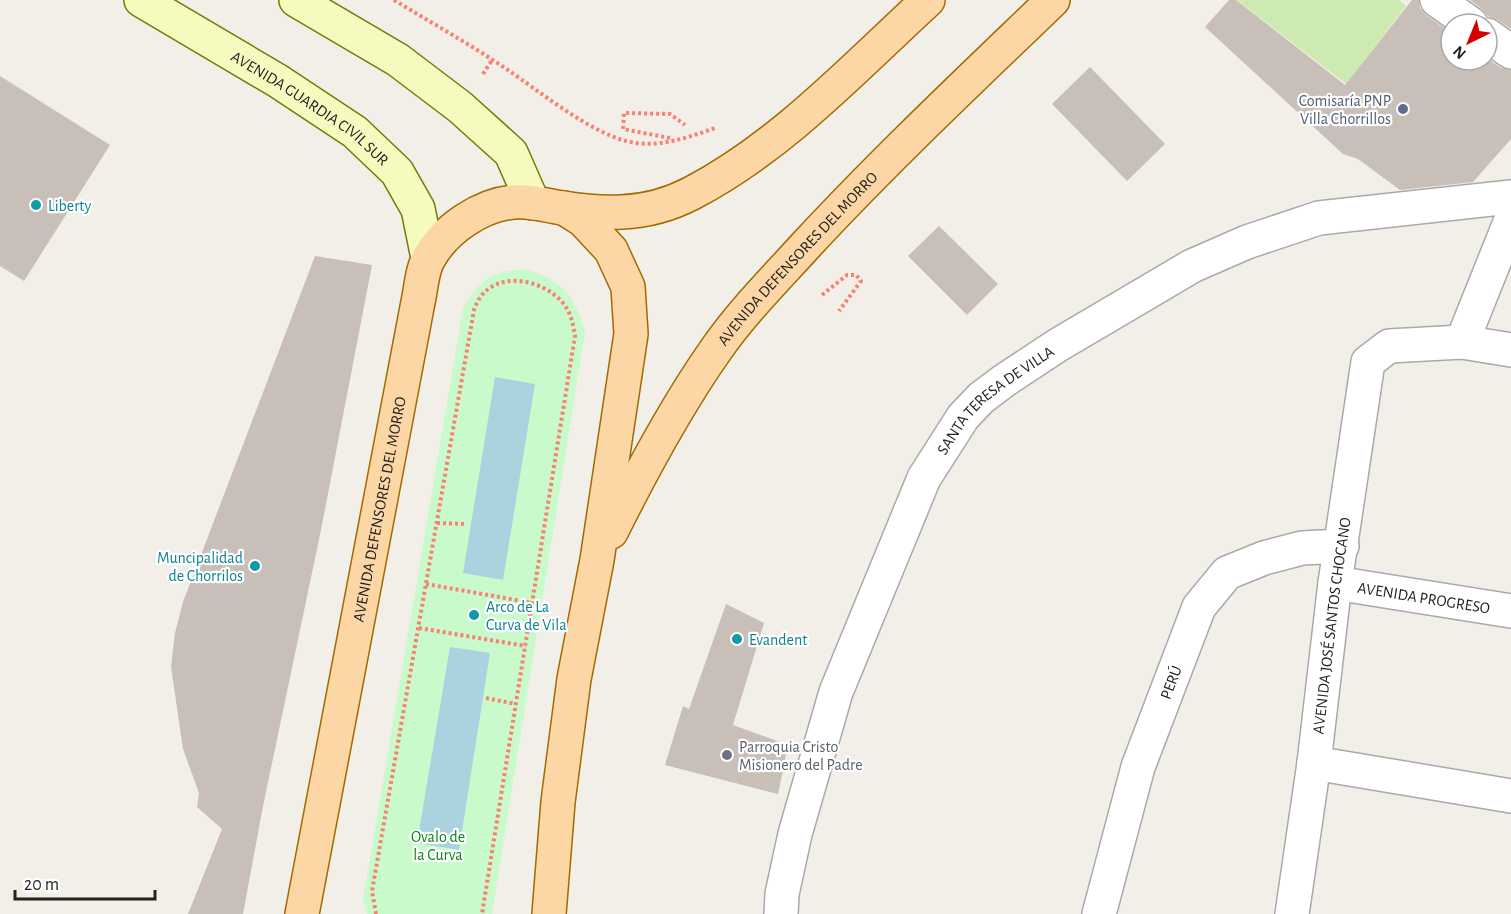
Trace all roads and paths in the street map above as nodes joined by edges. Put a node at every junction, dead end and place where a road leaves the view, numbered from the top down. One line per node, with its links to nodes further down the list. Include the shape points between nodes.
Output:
1 (141, 0): 14 (main road, AVENIDA GUARDIA CIVIL SUR, via 355,132 397,172 418,209)
2 (296, 0): 12 (main road, via 398,60 460,107 511,153)
3 (394, 0): 9 (path, via 598,130 626,141 658,144)
4 (928, 0): 12 (main road, AVENIDA DEFENSORES DEL MORRO, via 804,114 761,148 690,194 658,207 623,212)
5 (1053, 0): 22 (main road, AVENIDA DEFENSORES DEL MORRO, via 865,182 756,300 716,350 677,411 638,477)
6 (1437, 0): 7 (street)
7 (1454, 12)
8 (685, 125): 10 (path, via 670,114 624,112 623,129)
9 (718, 127)
10 (670, 138)
11 (1511, 197): 39 (street, SANTA TERESA DE VILLA, via 1319,218 1247,242 1192,266 1058,345 981,398 963,417 924,478 836,692 795,834)
12 (549, 205): 14 (main road, AVENIDA DEFENSORES DEL MORRO, via 514,202 486,208 456,225); 22 (main road, AVENIDA DEFENSORES DEL MORRO, via 583,220 611,249 628,287 631,334)
13 (1511, 220): 17 (street)
14 (428, 258): 33 (main road, AVENIDA DEFENSORES DEL MORRO)
15 (822, 295): 16 (path, via 847,275 856,275 861,281)
16 (839, 311)
17 (1462, 342): 18 (street); 21 (street, AVENIDA JOSÉ SANTOS CHOCANO, via 1389,346 1368,362)
18 (1511, 350)
19 (437, 523): 20 (path); 23 (path); 25 (path, via 477,302 496,284 511,280 545,287 568,310 575,336)
20 (468, 524)
21 (1342, 546): 24 (street, AVENIDA JOSÉ SANTOS CHOCANO); 40 (street, PERÚ, via 1302,548 1227,573 1198,607 1138,767)
22 (597, 560): 34 (main road, AVENIDA DEFENSORES DEL MORRO, via 574,679)
23 (426, 584): 25 (path); 27 (path)
24 (1335, 584): 26 (street, AVENIDA PROGRESO); 31 (street, AVENIDA JOSÉ SANTOS CHOCANO)
25 (533, 603): 28 (path)
26 (1511, 611)
27 (419, 628): 28 (path); 37 (path, via 372,891)
28 (526, 646): 30 (path)
29 (486, 698): 30 (path)
30 (516, 704): 38 (path)
31 (1314, 763): 32 (street); 41 (street, AVENIDA JOSÉ SANTOS CHOCANO)
32 (1511, 796)
33 (311, 863): 35 (main road); 36 (main road, AVENIDA DEFENSORES DEL MORRO)
34 (548, 912)
35 (302, 914)
36 (321, 914)
37 (376, 914)
38 (482, 914)
39 (781, 914)
40 (1099, 914)
41 (1292, 914)

